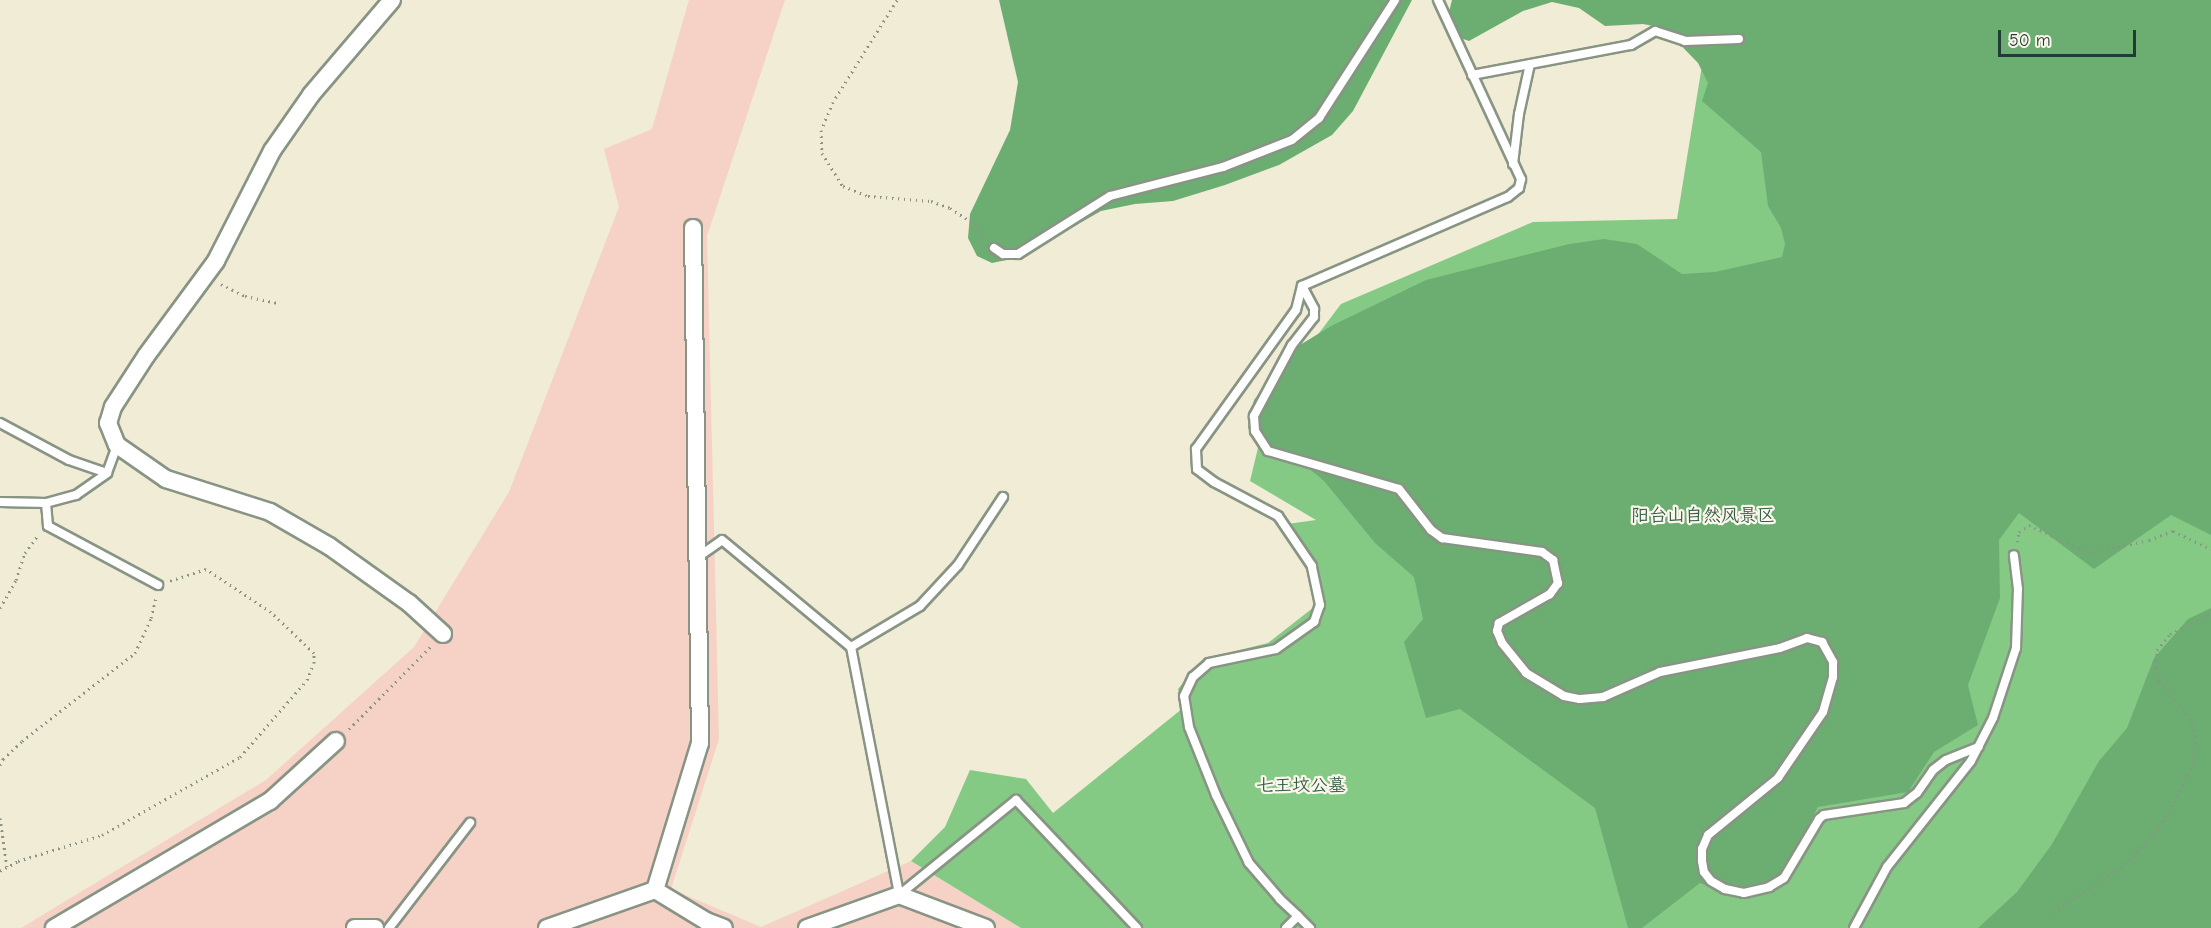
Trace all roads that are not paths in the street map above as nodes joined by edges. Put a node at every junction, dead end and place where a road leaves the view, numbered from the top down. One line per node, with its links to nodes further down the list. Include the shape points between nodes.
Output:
1 (392, 0): 12 (street, via 310,95 272,151 206,276 113,407 108,423)
2 (1395, 0): 9 (lane, via 1319,118 1292,140 1222,167 1110,196 1018,254 1004,254)
3 (1438, 0): 6 (lane)
4 (1739, 39): 5 (lane, via 1685,41 1655,32 1631,45)
5 (1530, 64): 6 (lane); 7 (lane)
6 (1472, 75): 7 (lane)
7 (1513, 164): 10 (lane, via 1521,179 1519,188 1508,197)
8 (693, 228): 18 (street)
9 (994, 248)
10 (1302, 286): 23 (lane, via 1314,317 1292,345 1254,416 1255,431 1268,451 1399,489 1431,530 1442,537 1542,552 1553,560 1558,584 1550,594 1499,623 1497,630 1502,643 1526,673 1564,696 1603,697 1660,672 1780,648 1807,638 1822,642 1833,662 1823,712 1778,778 1708,835 1702,861 1711,880 1725,889 1744,893 1769,887 1784,878 1824,815 1904,803 1946,760); 27 (lane, via 1296,310 1196,449 1197,469 1278,516 1312,566 1320,605 1314,621 1276,649 1209,663 1192,677 1184,696 1189,727 1249,863)
11 (0, 423): 13 (lane, via 69,460)
12 (117, 445): 13 (lane); 20 (street, via 166,479 270,512 329,546 408,603)
13 (107, 474): 16 (lane, via 76,495)
14 (1003, 497): 21 (lane, via 958,565 920,606)
15 (0, 502): 16 (lane)
16 (46, 503): 19 (lane, via 48,526)
17 (2014, 555): 23 (lane, via 2018,589 2016,648)
18 (698, 557): 21 (lane, via 722,540); 25 (street, via 700,743)
19 (158, 585)
20 (443, 634)
21 (851, 647): 26 (lane)
22 (336, 741): 28 (street, via 270,801)
23 (1979, 747): 39 (lane, via 1887,867)
24 (470, 823): 31 (lane)
25 (655, 890): 32 (street); 33 (street)
26 (899, 895): 34 (street); 35 (street); 36 (lane, via 1016,800)
27 (1298, 916): 37 (lane); 38 (lane)
28 (54, 928)
29 (355, 928): 30 (street)
30 (375, 928)
31 (389, 928)
32 (547, 928)
33 (724, 928)
34 (807, 928)
35 (986, 928)
36 (1137, 928)
37 (1286, 928)
38 (1310, 928)
39 (1854, 928)

